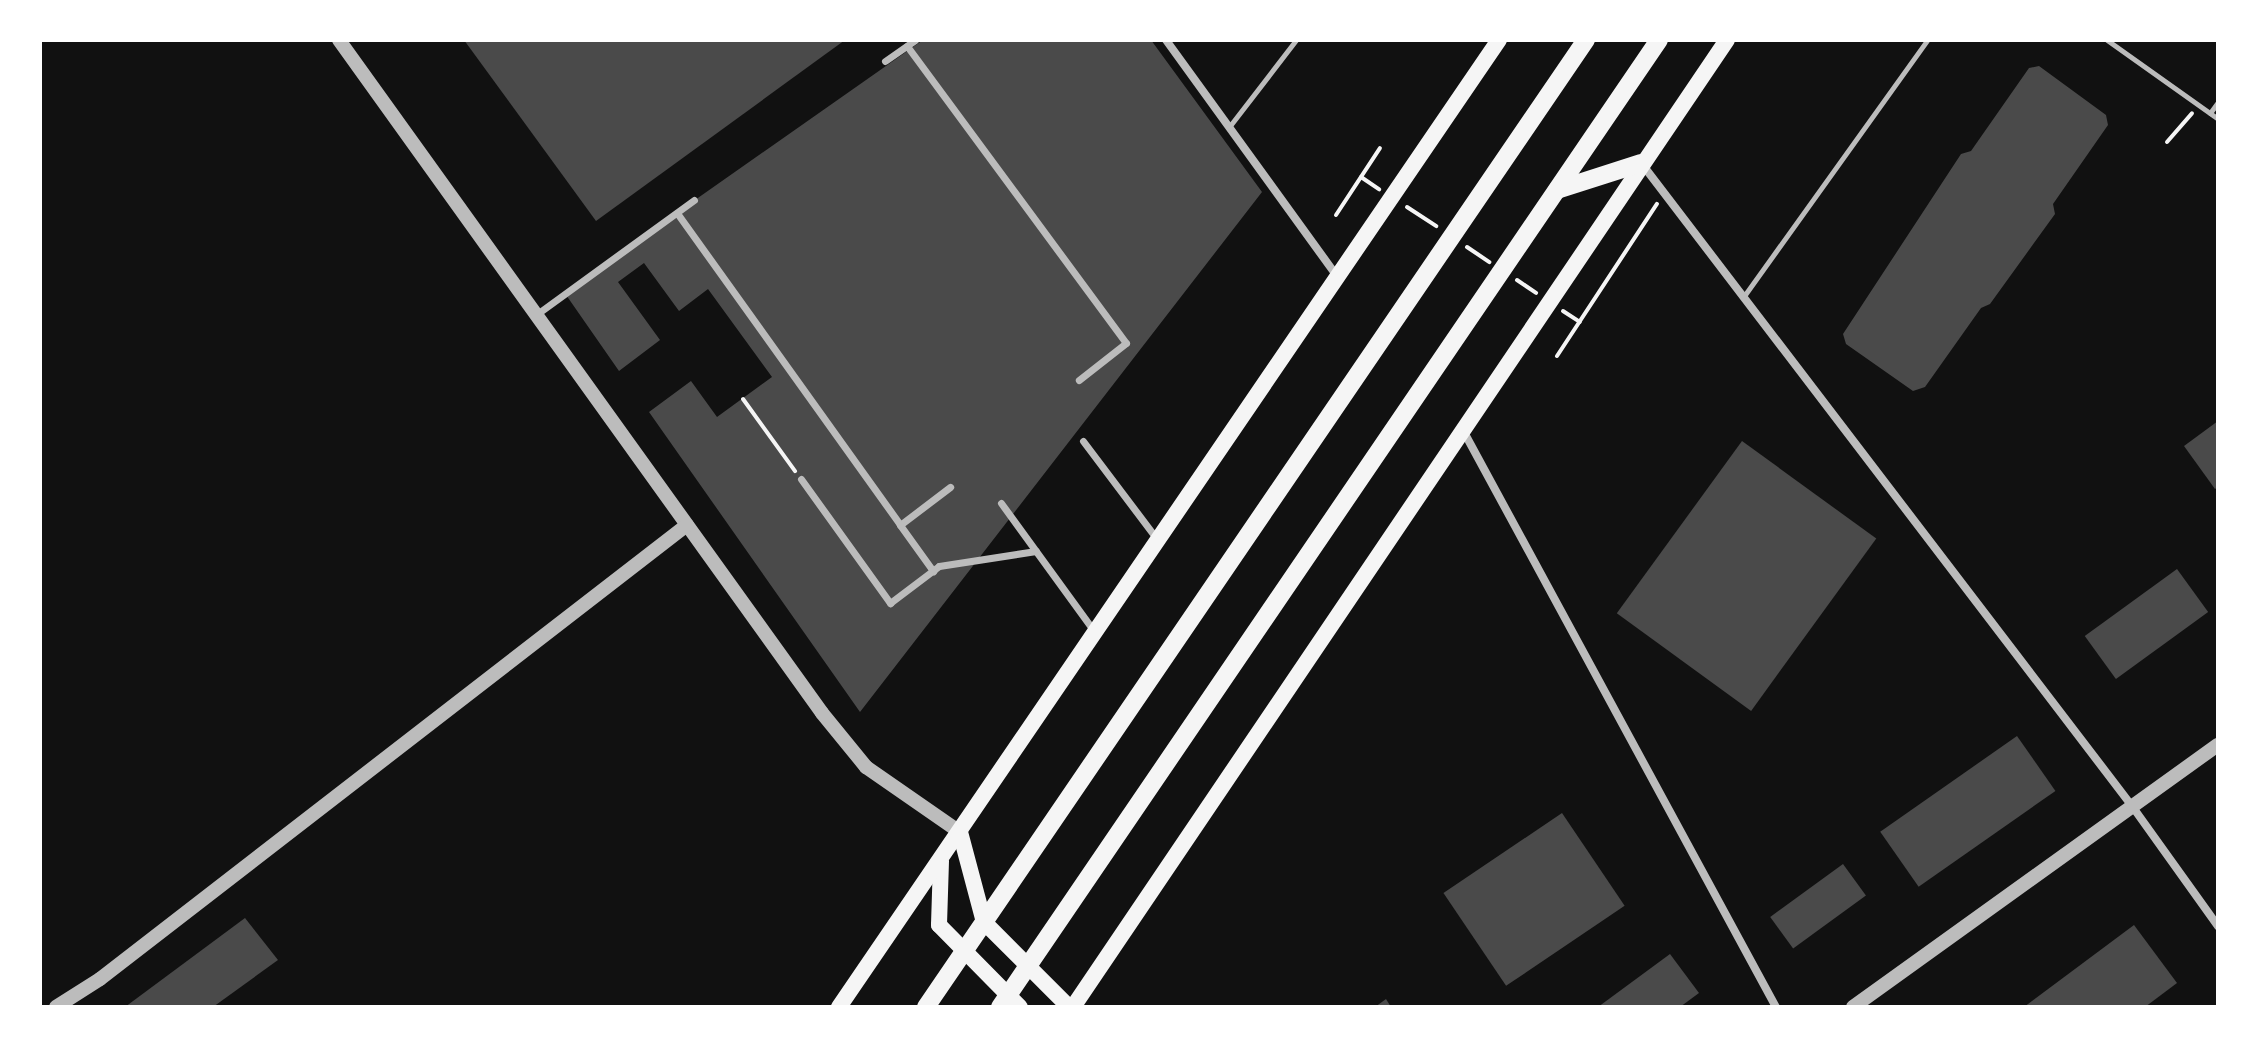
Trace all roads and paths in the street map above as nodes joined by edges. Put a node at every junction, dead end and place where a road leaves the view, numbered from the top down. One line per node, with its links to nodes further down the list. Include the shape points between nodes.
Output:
1 (339, 40): 37 (street)
2 (915, 40): 11 (street)
3 (1166, 40): 17 (street)
4 (1296, 40): 17 (lane)
5 (1499, 40): 32 (main road)
6 (1586, 40): 57 (highway)
7 (1659, 40): 22 (highway)
8 (1727, 40): 20 (main road)
9 (1927, 40): 35 (lane)
10 (2107, 40): 14 (lane)
11 (907, 46): 12 (street); 40 (street, via 1126,343)
12 (885, 61)
13 (2218, 102): 15 (lane)
14 (2199, 106): 15 (lane); 18 (path)
15 (2210, 113): 16 (lane)
16 (2218, 119)
17 (1229, 127): 32 (street)
18 (2167, 142)
19 (1380, 148): 21 (path)
20 (1641, 163): 22 (highway); 24 (street); 42 (main road)
21 (1361, 177): 23 (path); 28 (path)
22 (1557, 190): 60 (highway)
23 (1387, 194)
24 (1664, 194): 35 (street); 38 (path)
25 (694, 200): 37 (street)
26 (1400, 202): 29 (path)
27 (677, 213): 48 (street)
28 (1336, 215)
29 (1439, 228)
30 (1464, 245): 31 (path)
31 (1503, 271)
32 (1337, 277): 49 (main road)
33 (1516, 279): 34 (path)
34 (1541, 296)
35 (1743, 297): 54 (street)
36 (1554, 305): 38 (path)
37 (536, 315): 47 (street)
38 (1580, 322): 39 (path)
39 (1557, 356)
40 (1079, 380)
41 (743, 399): 44 (path)
42 (1465, 434): 65 (main road); 66 (street)
43 (1083, 441): 49 (street)
44 (801, 479): 51 (street, via 890,603)
45 (950, 487): 48 (street)
46 (1001, 503): 50 (street)
47 (687, 525): 55 (street, via 866,767); 62 (street, via 100,979)
48 (900, 525): 51 (street)
49 (1157, 539): 52 (main road)
50 (1036, 551): 51 (street); 52 (street)
51 (933, 571)
52 (1095, 632): 55 (main road)
53 (2218, 745): 54 (street)
54 (2132, 806): 58 (street); 67 (street)
55 (960, 832): 56 (main road); 57 (main road)
56 (941, 860): 59 (main road, via 939,925); 63 (main road)
57 (984, 922): 59 (highway); 60 (main road)
58 (2218, 926)
59 (964, 951): 61 (main road); 64 (highway)
60 (1028, 966): 61 (highway); 65 (main road)
61 (1009, 1003)
62 (56, 1007)
63 (839, 1007)
64 (926, 1007)
65 (1071, 1007)
66 (1776, 1007)
67 (1853, 1007)

